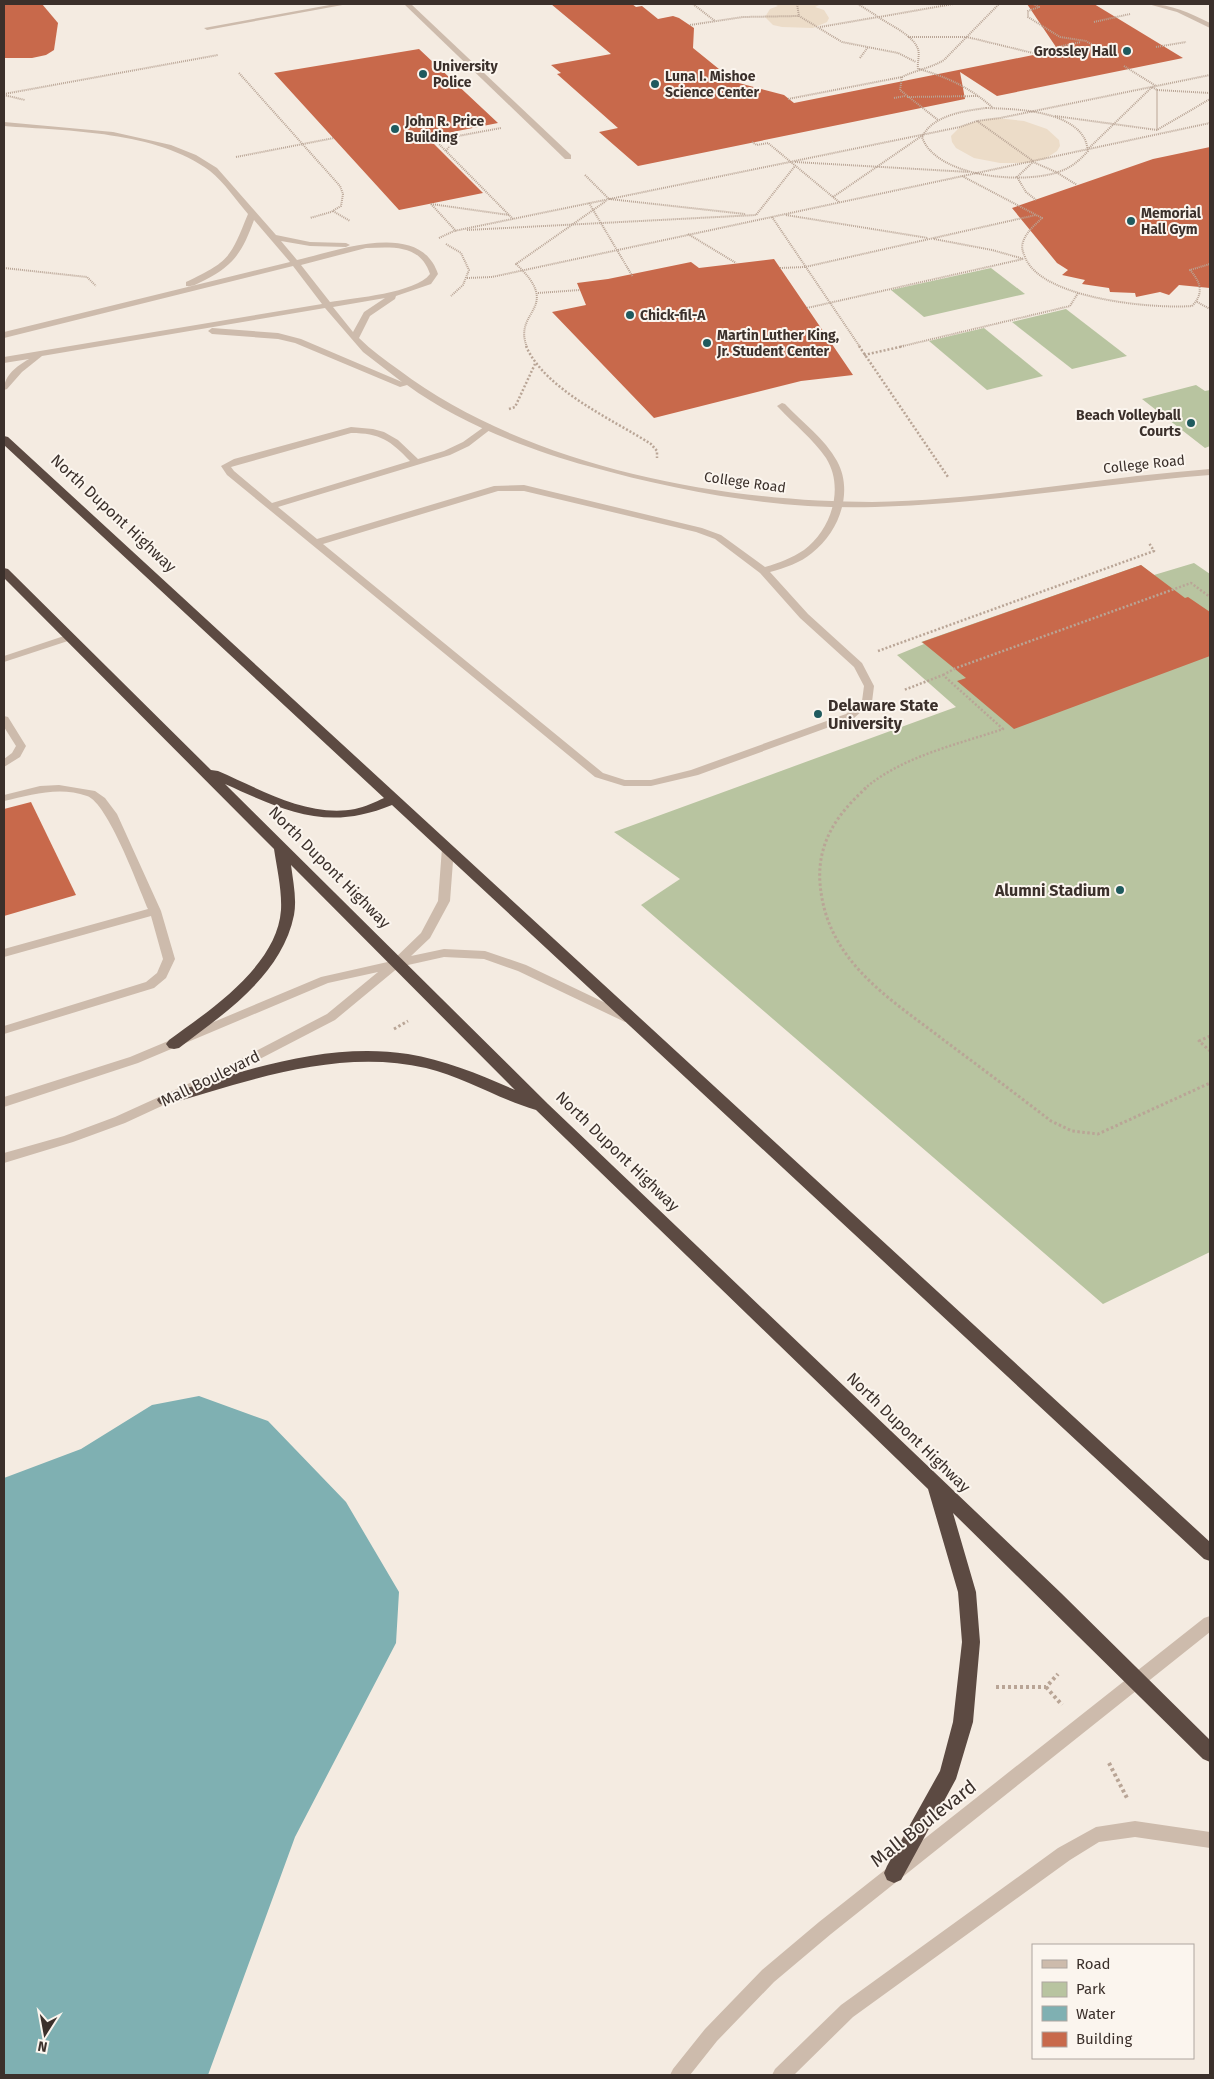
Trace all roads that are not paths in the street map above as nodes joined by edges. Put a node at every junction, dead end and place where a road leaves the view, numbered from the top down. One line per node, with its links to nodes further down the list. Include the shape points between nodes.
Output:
1 (345, 4): 5 (street)
2 (407, 4): 7 (street)
3 (1151, 4): 4 (street, via 1179,10)
4 (1210, 26)
5 (207, 28)
6 (4, 124): 8 (street, College Road, via 102,133 154,143 204,162)
7 (568, 156)
8 (252, 214): 9 (street, College Road); 13 (street, via 232,259 219,270)
9 (274, 238): 10 (street, via 322,245); 11 (street, College Road)
10 (366, 246): 11 (street); 12 (street, via 400,245 427,256 434,274 428,282)
11 (296, 264): 13 (street); 14 (street, College Road)
12 (398, 293): 14 (street); 17 (street, via 367,314)
13 (164, 296): 16 (street)
14 (326, 305): 15 (street); 17 (street, College Road)
15 (177, 332): 18 (street); 21 (street, via 219,331 278,336 298,341)
16 (4, 335)
17 (354, 338): 21 (street, College Road)
18 (47, 353): 19 (street); 20 (street, via 11,376)
19 (4, 360)
20 (4, 387)
21 (421, 393): 23 (street, College Road)
22 (782, 406): 27 (street, via 832,460 841,490)
23 (488, 427): 25 (street, via 466,444); 27 (street, College Road, via 541,448 638,477 698,490)
24 (4, 438): 38 (highway, North Dupont Highway)
25 (416, 463): 28 (street); 28 (street, via 381,432 367,429 351,430 226,466 230,473)
26 (1210, 472): 27 (street, College Road, via 942,501)
27 (839, 505): 30 (street, via 824,537 809,551 787,564)
28 (271, 506): 29 (street)
29 (316, 543): 30 (street, via 497,488 524,488 699,530 718,537); 30 (street, via 599,775 624,783 651,783 694,773 850,716 867,702 870,686 858,665 804,616)
30 (764, 571)
31 (4, 572): 32 (highway, North Dupont Highway)
32 (70, 637): 33 (street); 36 (highway, North Dupont Highway)
33 (4, 659)
34 (4, 719): 35 (street, via 21,746 16,756)
35 (4, 764)
36 (204, 770): 38 (highway, via 296,808 318,812 346,814); 39 (highway, North Dupont Highway)
37 (4, 798): 41 (street, via 59,788 78,789 101,800 113,817)
38 (394, 799): 40 (highway, North Dupont Highway)
39 (281, 847): 43 (highway, North Dupont Highway); 46 (highway, via 288,914 272,956 233,998)
40 (448, 848): 43 (street, Mall Boulevard, via 444,901 426,935); 44 (highway, North Dupont Highway)
41 (155, 911): 42 (street); 45 (street, via 169,960 162,975 150,985)
42 (4, 953)
43 (398, 962): 44 (street, Mall Boulevard, via 444,953 485,955 522,968); 46 (street, Mall Boulevard, via 325,980); 47 (street, Mall Boulevard, via 331,1017); 49 (highway, North Dupont Highway)
44 (635, 1021): 52 (highway, North Dupont Highway)
45 (4, 1030)
46 (174, 1044): 48 (street, Mall Boulevard, via 92,1075)
47 (165, 1100): 49 (highway, via 289,1064 341,1057 389,1057 438,1066); 50 (street, Mall Boulevard, via 68,1139)
48 (4, 1102)
49 (543, 1108): 51 (highway, North Dupont Highway)
50 (4, 1158)
51 (936, 1485): 54 (highway, North Dupont Highway); 57 (highway, via 967,1592 971,1642 963,1722 949,1773)
52 (1210, 1553)
53 (1210, 1623): 54 (street, Mall Boulevard)
54 (1137, 1679): 55 (highway, North Dupont Highway); 57 (street, Mall Boulevard)
55 (1210, 1753)
56 (1210, 1840): 59 (street, via 1134,1829 1096,1835 1064,1854 847,2011)
57 (894, 1873): 58 (street, Mall Boulevard, via 768,1976 711,2035)
58 (679, 2075)
59 (781, 2075)

